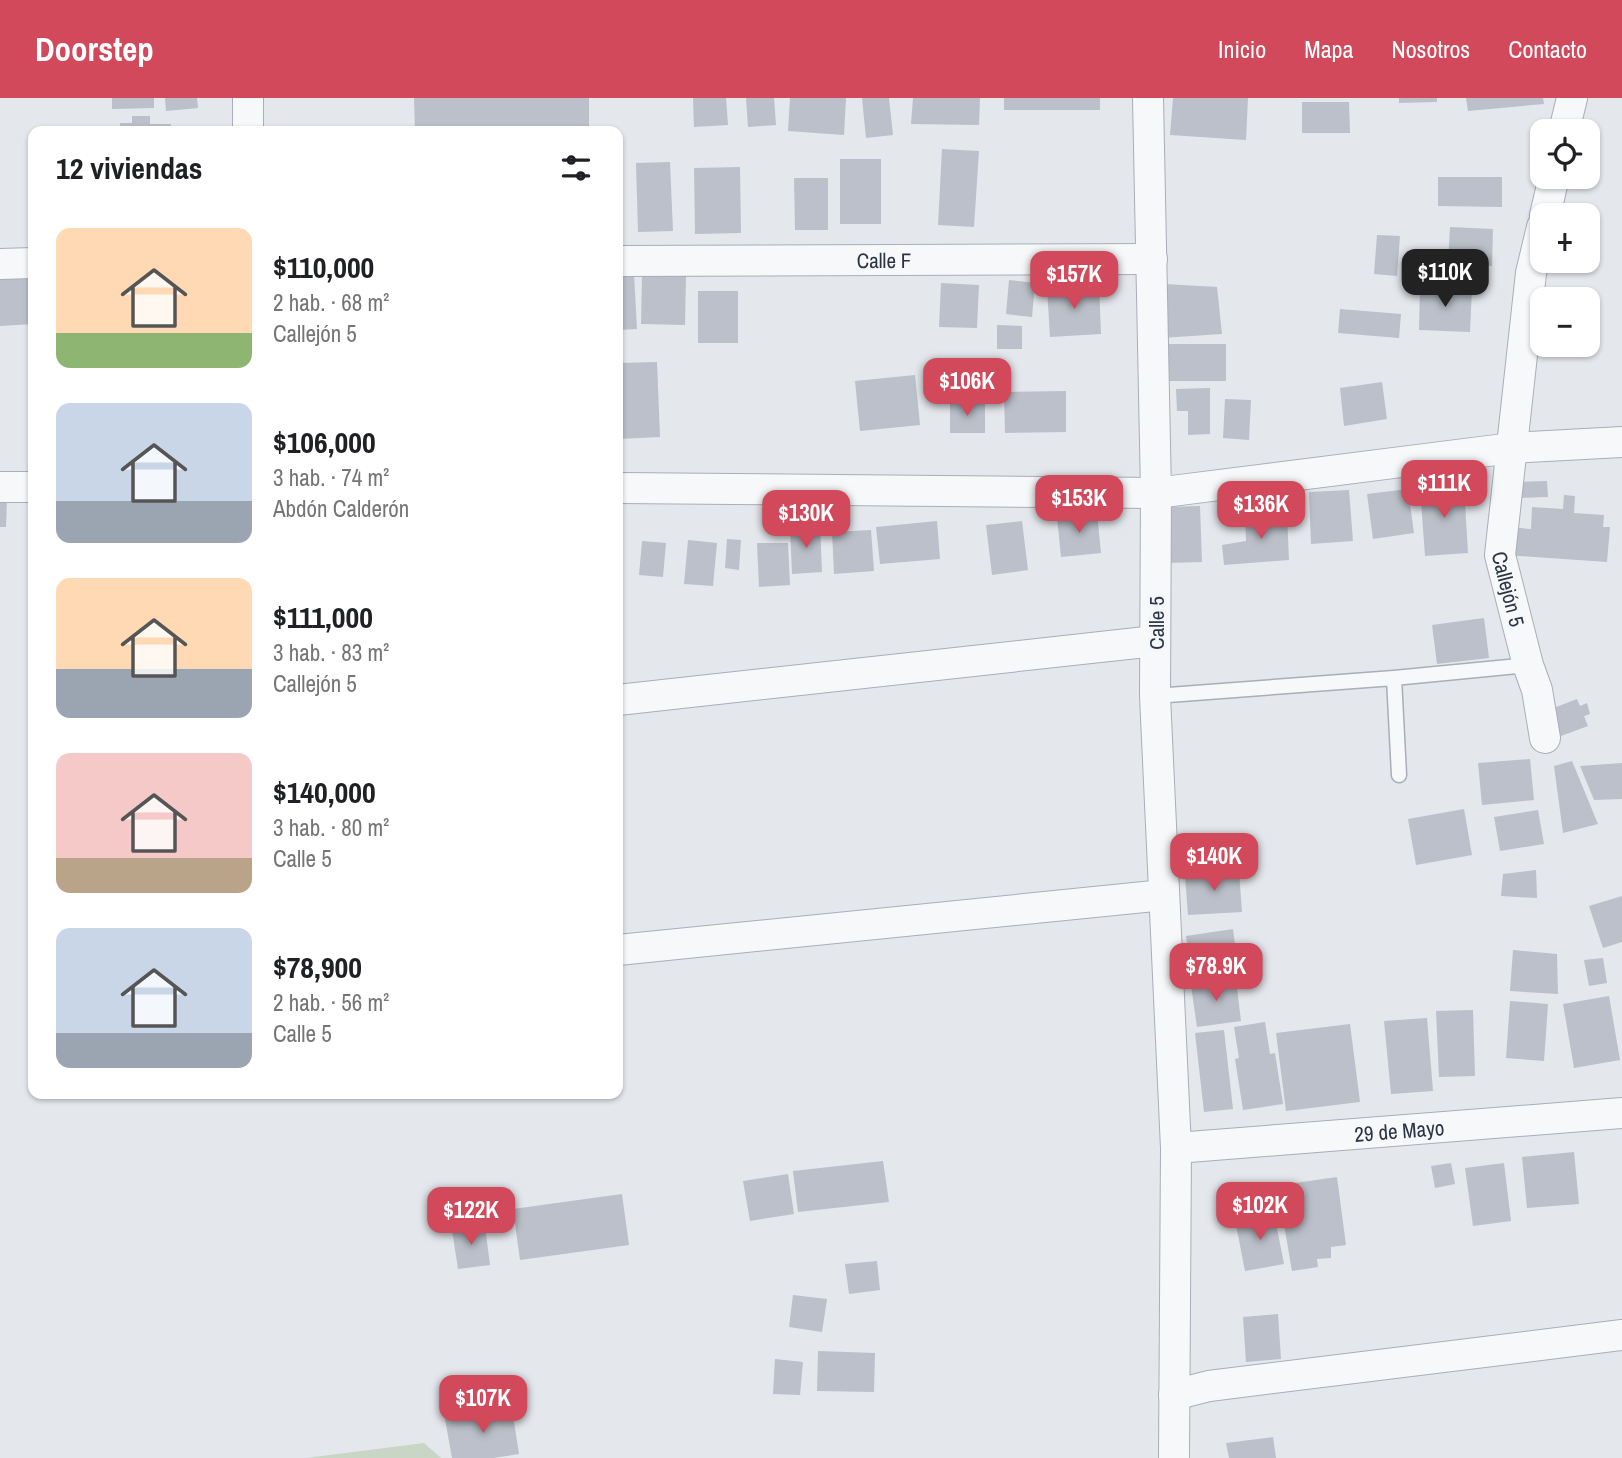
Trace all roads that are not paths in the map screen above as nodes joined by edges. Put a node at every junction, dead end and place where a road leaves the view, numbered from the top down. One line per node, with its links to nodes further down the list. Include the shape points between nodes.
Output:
1 (248, 98): 5 (street)
2 (1148, 98): 6 (street, Calle 5)
3 (1572, 98): 4 (street)
4 (1567, 119)
5 (248, 126)
6 (1152, 259): 7 (street, Calle F); 16 (street, Calle 5)
7 (623, 261)
8 (28, 263): 9 (street)
9 (0, 264)
10 (1531, 273): 12 (street, Callejón 5)
11 (1622, 442): 12 (street)
12 (1511, 447): 16 (street); 18 (street, Callejón 5, via 1500,555)
13 (0, 486): 14 (street)
14 (28, 487)
15 (623, 488): 16 (street)
16 (1156, 493): 17 (street, Calle 5)
17 (1155, 641): 20 (street, Calle 5); 21 (street)
18 (1528, 665): 19 (lane); 22 (street, Callejón 5)
19 (1394, 678): 20 (lane); 23 (lane)
20 (1155, 696): 24 (street, Calle 5)
21 (623, 699)
22 (1545, 738)
23 (1399, 775)
24 (1164, 895): 25 (street); 27 (street, Calle 5)
25 (623, 949)
26 (1622, 1113): 27 (street, 29 de Mayo)
27 (1176, 1148): 29 (street, Calle 5)
28 (1622, 1335): 29 (street, via 1209,1386)
29 (1174, 1395): 30 (street, Calle 5)
30 (1174, 1458)

